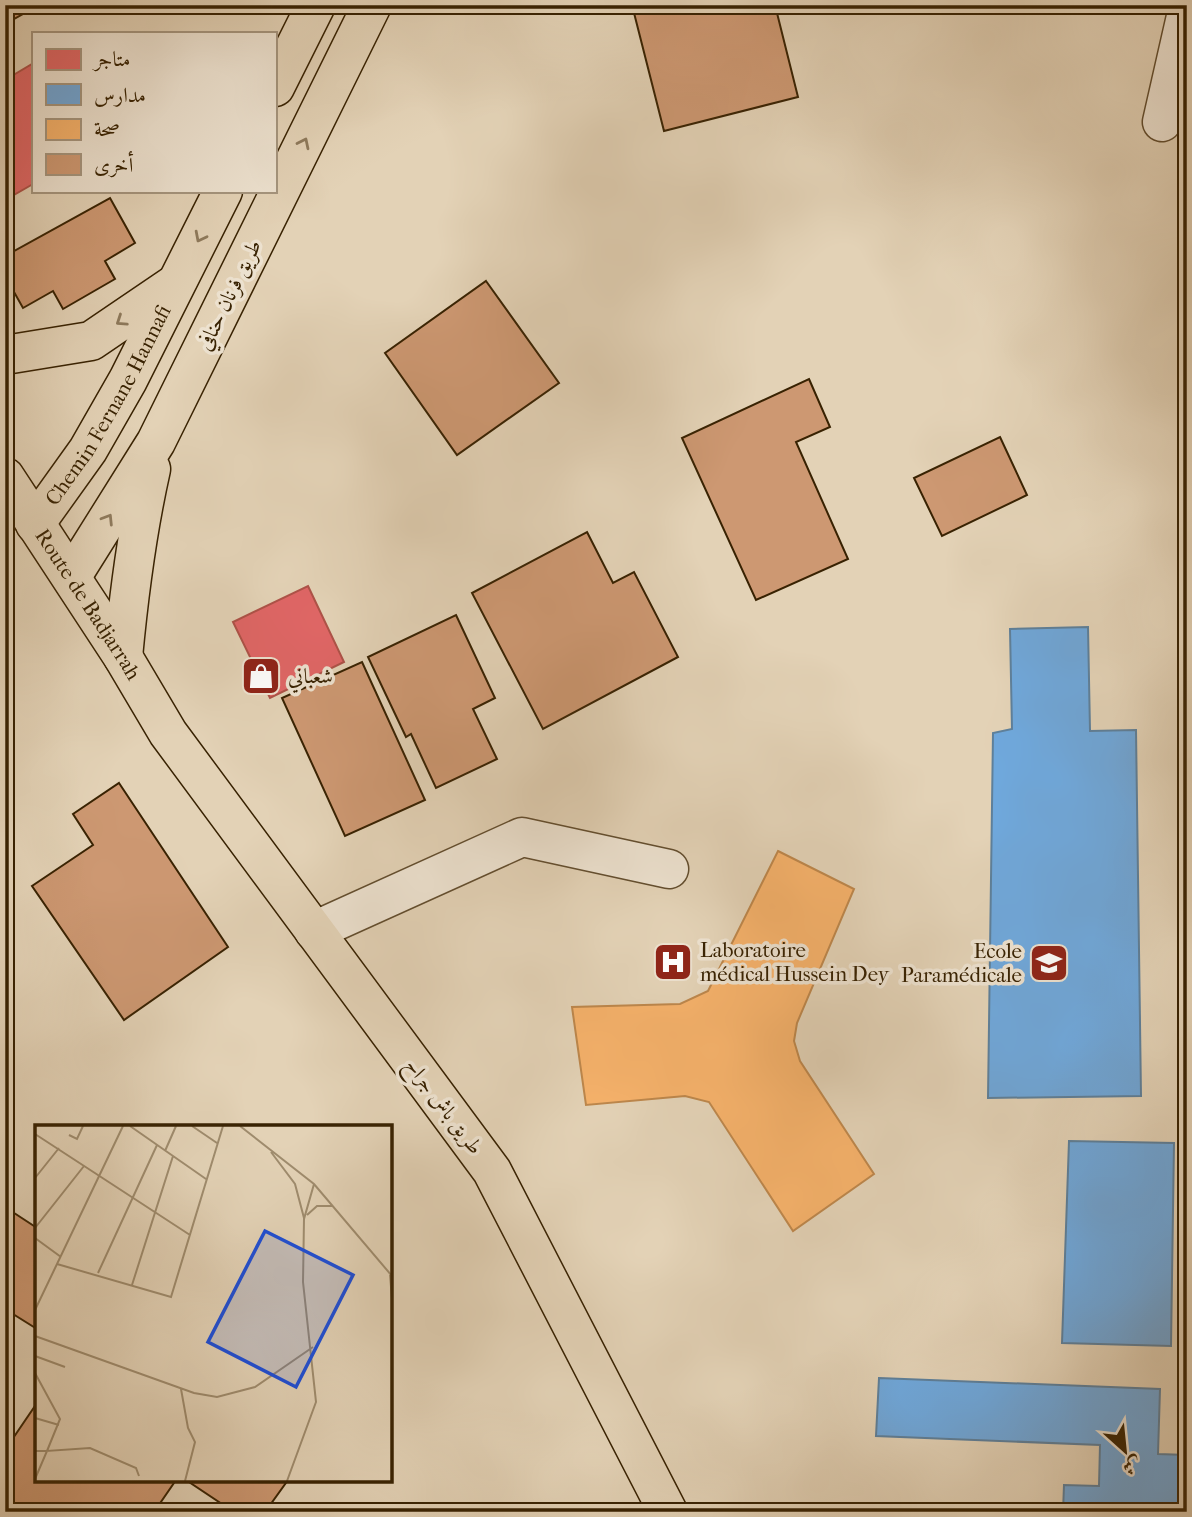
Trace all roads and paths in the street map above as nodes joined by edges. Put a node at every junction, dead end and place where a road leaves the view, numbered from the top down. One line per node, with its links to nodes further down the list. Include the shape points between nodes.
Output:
1 (316, 5): 4 (main road)
2 (372, 5): 9 (main road, طريق فرنان حنافي, one-way to 2)
3 (1187, 12): 5 (lane)
4 (276, 85)
5 (1162, 122)
6 (222, 192): 7 (main road, one-way to 7)
7 (177, 282): 8 (main road, one-way to 8, via 92,341); 11 (main road, Chemin Fernane Hannafi, via 88,450)
8 (5, 355)
9 (156, 442): 12 (main road, طريق فرنان حنافي, one-way to 9); 13 (main road, via 131,573)
10 (5, 477): 11 (main road, Route de Badjarrah)
11 (35, 524): 12 (main road, Route de Badjarrah)
12 (72, 576): 13 (main road, Route de Badjarrah)
13 (123, 657): 14 (main road, Route de Badjarrah)
14 (168, 733): 16 (main road, طريق باش جراح)
15 (669, 869): 16 (lane, via 523,837)
16 (314, 931): 17 (main road, طريق باش جراح, via 492,1171)
17 (668, 1512)

